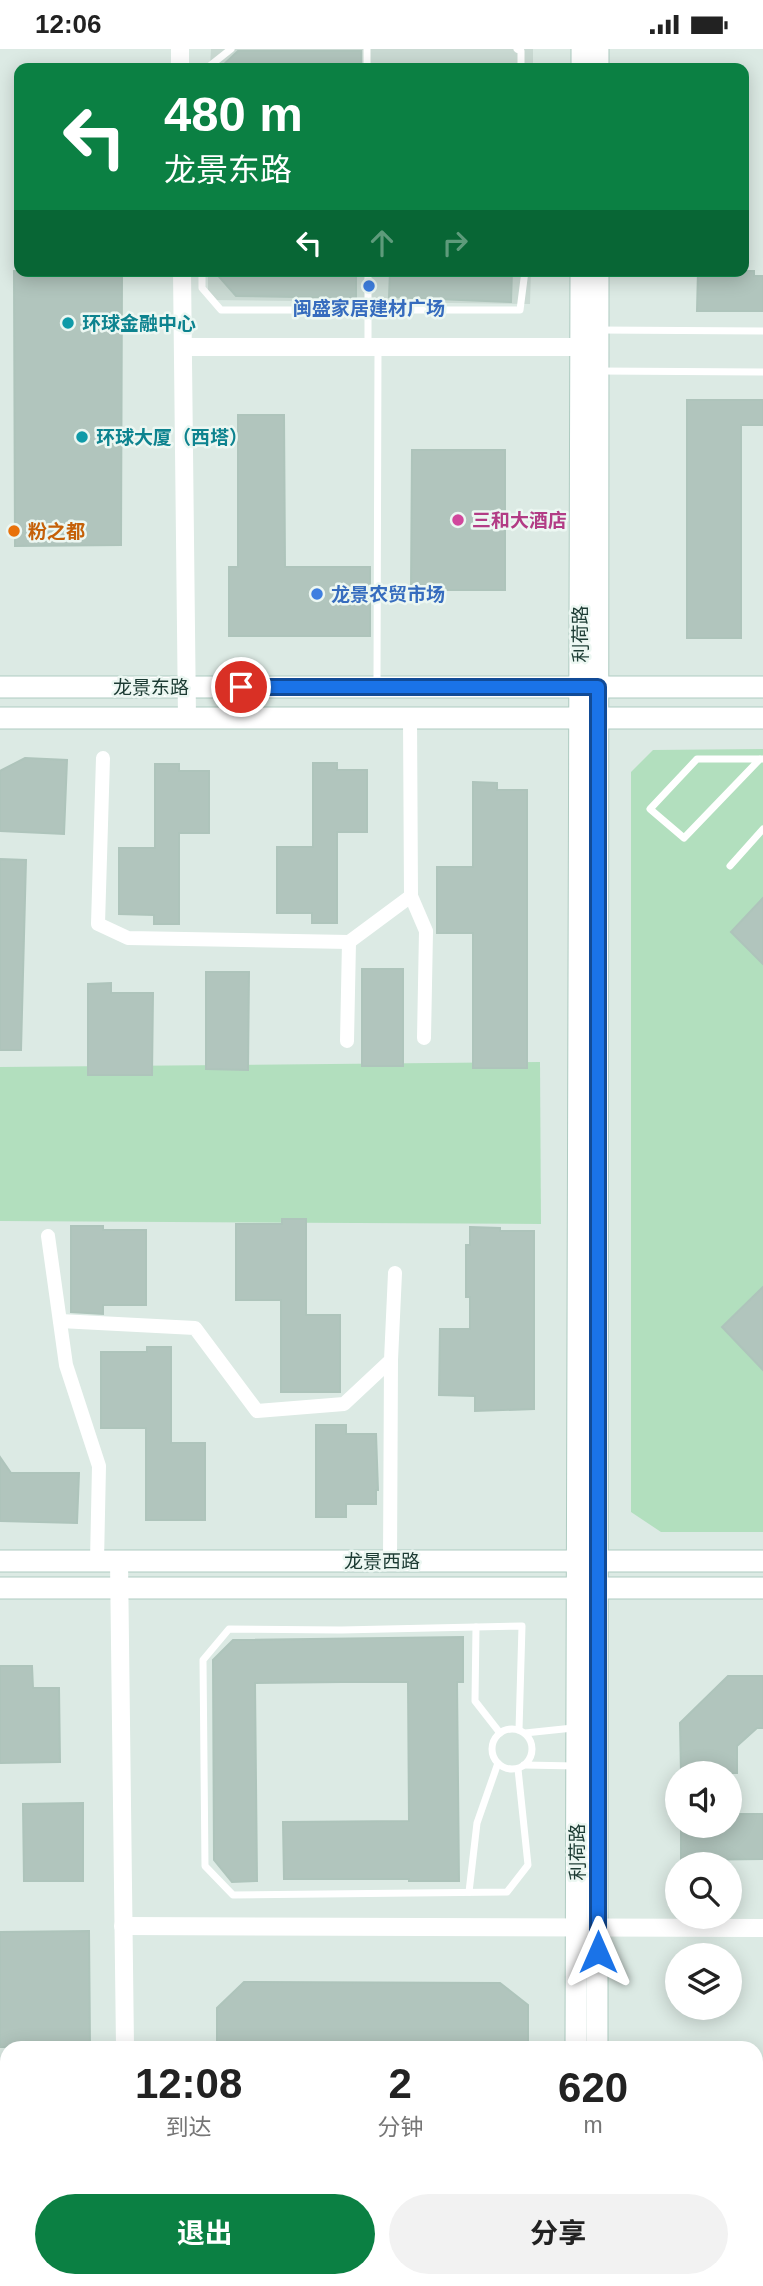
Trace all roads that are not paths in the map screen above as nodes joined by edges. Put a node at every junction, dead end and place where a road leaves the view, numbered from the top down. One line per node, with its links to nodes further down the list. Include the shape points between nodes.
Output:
1 (231, 49): 2 (lane)
2 (213, 63)
3 (182, 277): 12 (street)
4 (202, 277): 9 (lane, via 202,288 221,310)
5 (368, 277): 9 (lane)
6 (523, 277): 9 (lane, via 520,310)
7 (581, 277): 14 (main road, 利荷路)
8 (598, 277): 10 (main road, 利荷路)
9 (368, 310): 13 (lane)
10 (598, 330): 11 (lane); 15 (main road, 利荷路)
11 (763, 331)
12 (183, 347): 13 (street); 18 (street)
13 (373, 347): 14 (street); 19 (lane)
14 (581, 347): 20 (main road, 利荷路)
15 (598, 371): 16 (lane); 20 (main road, 利荷路)
16 (763, 372)
17 (0, 687): 18 (main road, 龙景东路)
18 (186, 687): 19 (main road, 龙景东路); 23 (street)
19 (377, 687): 20 (main road, 龙景东路)
20 (589, 687): 21 (main road, 龙景东路); 25 (main road, 利荷路)
21 (763, 687)
22 (0, 718): 23 (main road, 龙景东路)
23 (187, 718): 24 (main road, 龙景东路)
24 (410, 718): 25 (main road, 龙景东路); 31 (street)
25 (589, 718): 26 (main road, 龙景东路); 42 (main road, 利荷路)
26 (763, 718)
27 (103, 758): 32 (street, via 98,924 128,938)
28 (762, 759): 28 (lane, via 698,759 650,809 684,838)
29 (763, 829): 30 (lane)
30 (730, 866)
31 (411, 895): 32 (street); 33 (street, via 425,931)
32 (349, 942): 34 (street)
33 (424, 1038)
34 (347, 1041)
35 (48, 1236): 37 (street)
36 (395, 1273): 38 (street)
37 (60, 1321): 38 (street, via 195,1328 257,1411 344,1403); 40 (street, via 66,1365 99,1466)
38 (391, 1360): 41 (street)
39 (0, 1561): 40 (main road, 龙景西路)
40 (108, 1561): 41 (main road, 龙景西路); 45 (street)
41 (390, 1561): 42 (main road, 龙景西路)
42 (587, 1561): 43 (main road, 龙景西路); 46 (main road, 利荷路)
43 (763, 1561)
44 (0, 1588): 45 (main road, 龙景西路)
45 (120, 1588): 46 (main road, 龙景西路); 56 (street)
46 (587, 1588): 47 (main road, 龙景西路); 49 (main road, 利荷路); 57 (main road, 利荷路)
47 (763, 1588)
48 (477, 1627): 50 (lane, via 522,1626); 51 (lane, via 475,1701); 55 (lane, via 229,1629 203,1660 205,1866 233,1895)
49 (577, 1728): 50 (lane); 53 (main road, 利荷路)
50 (522, 1732): 51 (lane); 54 (lane, via 532,1746 529,1760)
51 (500, 1733): 52 (lane, via 492,1744)
52 (498, 1763): 54 (lane); 55 (lane, via 477,1823)
53 (577, 1766): 54 (lane); 57 (main road, 利荷路)
54 (521, 1767): 55 (lane, via 528,1865 507,1892)
55 (469, 1892)
56 (124, 1926): 57 (street); 59 (street)
57 (587, 1928): 58 (street); 60 (main road, 利荷路); 61 (main road, 利荷路)
58 (763, 1928)
59 (125, 2041)
60 (577, 2041)
61 (596, 2041)

